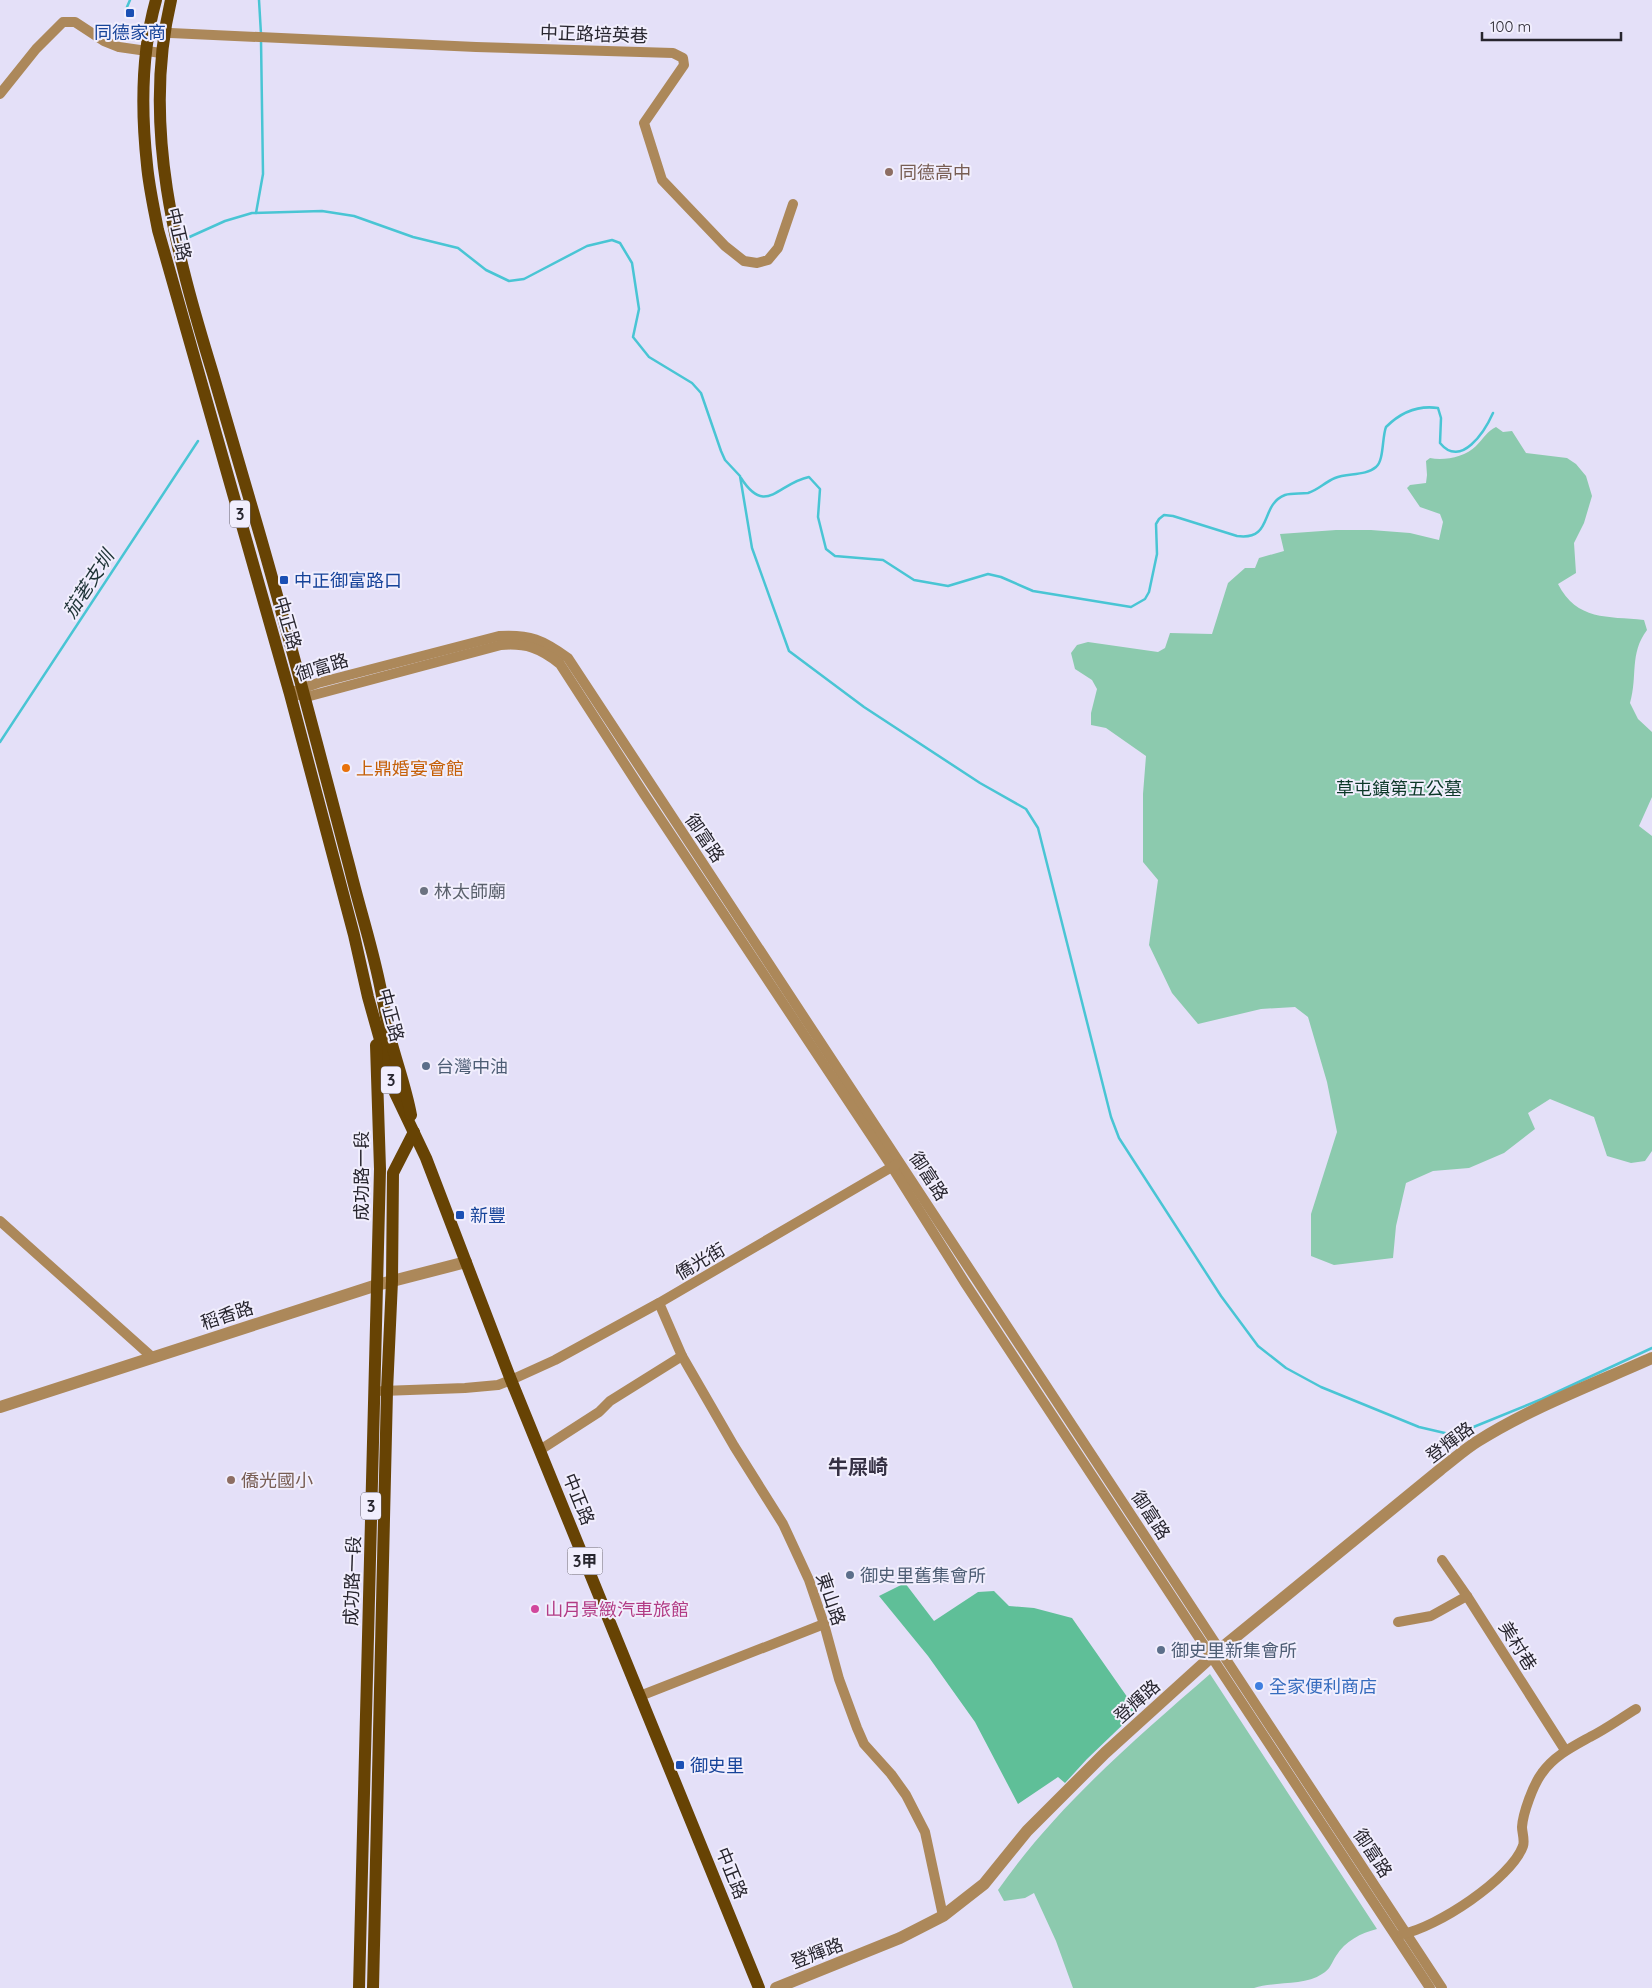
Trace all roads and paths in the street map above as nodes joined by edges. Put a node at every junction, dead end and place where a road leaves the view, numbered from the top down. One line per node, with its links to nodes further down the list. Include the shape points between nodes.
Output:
1 (156, 0): 3 (main road, 中正路 / 3)
2 (170, 0): 4 (main road, 中正路 / 3)
3 (148, 32): 4 (street); 5 (main road, 中正路 / 3)
4 (164, 33): 6 (main road, 中正路 / 3); 8 (street, 中正路培英巷, via 673,53 683,58 684,65 644,123 662,180 726,246 744,261 757,264 768,260 778,248)
5 (145, 50): 6 (street); 7 (street, via 119,47 75,22 63,22); 9 (main road, 中正路 / 3, via 147,167 158,230)
6 (161, 53): 9 (main road, 中正路 / 3, via 158,116 174,228 190,296 259,530)
7 (0, 94)
8 (793, 204)
9 (299, 693): 10 (main road, 中正路 / 3); 11 (main road, 中正路 / 3, via 379,979); 12 (street, 御富路, via 500,645 524,645 548,654 560,664 644,794)
10 (375, 1025): 11 (main road, 中正路 / 3, via 395,1093); 16 (main road, 成功路一段 / 3, via 380,1169)
11 (414, 1132): 14 (main road, 中正路 / 3甲); 15 (main road, 成功路一段 / 3, via 393,1173)
12 (896, 1164): 17 (street, 僑光街); 29 (street, 御富路)
13 (0, 1221): 19 (street)
14 (466, 1262): 15 (street, 稻香路); 21 (main road, 中正路 / 3甲)
15 (392, 1281): 16 (street, 稻香路); 22 (main road, 成功路一段 / 3)
16 (377, 1285): 19 (street, 稻香路); 22 (main road, 成功路一段 / 3)
17 (659, 1303): 18 (street, 東山路); 21 (street, 僑光街)
18 (682, 1356): 24 (street, via 610,1400 599,1412); 28 (street, 東山路, via 783,1524 809,1580)
19 (152, 1357): 23 (street, 稻香路)
20 (1652, 1358): 29 (street, 登輝路, via 1544,1406 1476,1442)
21 (512, 1380): 22 (street, 僑光街, via 498,1385 465,1388); 24 (main road, 中正路 / 3甲)
22 (381, 1391): 35 (main road, 成功路一段 / 3); 36 (main road, 成功路一段 / 3)
23 (0, 1407)
24 (540, 1450): 30 (main road, 中正路 / 3甲)
25 (1442, 1560): 26 (street, 美村巷)
26 (1467, 1596): 27 (street, via 1431,1616); 32 (street, 美村巷)
27 (1398, 1622)
28 (824, 1624): 30 (street); 33 (street, 東山路, via 839,1679 864,1744 906,1795 925,1832)
29 (1216, 1654): 33 (street, 登輝路, via 1106,1753 1027,1832 984,1884); 34 (street, 御富路)
30 (640, 1696): 37 (main road, 中正路 / 3甲)
31 (1636, 1709): 32 (street)
32 (1565, 1750): 34 (street, via 1542,1773 1534,1788 1522,1826 1524,1844 1514,1863 1480,1895 1445,1916)
33 (943, 1916): 38 (street, 登輝路, via 900,1938)
34 (1401, 1935): 39 (street, 御富路); 40 (street, 御富路)
35 (359, 1988)
36 (373, 1988)
37 (760, 1988)
38 (776, 1988)
39 (1430, 1988)
40 (1442, 1988)

